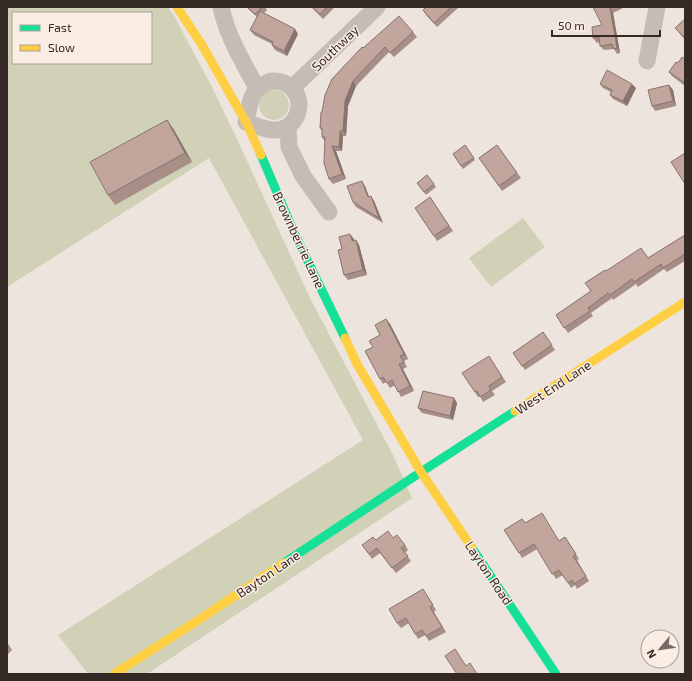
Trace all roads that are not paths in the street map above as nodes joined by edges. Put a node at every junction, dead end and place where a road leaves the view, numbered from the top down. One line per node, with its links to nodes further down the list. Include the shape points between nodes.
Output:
1 (177, 7): 8 (street, Brownberrie Lane)
2 (221, 7): 6 (street, via 234,47)
3 (377, 7): 7 (street, Southway)
4 (657, 7): 5 (street)
5 (647, 61)
6 (257, 88): 7 (street, via 271,81 279,81); 8 (street)
7 (292, 88): 9 (street, via 297,94 300,109 298,116)
8 (246, 122): 9 (street, via 274,131); 12 (street, Brownberrie Lane, via 296,237 357,364)
9 (288, 127): 10 (street, via 289,147 303,176)
10 (329, 212)
11 (685, 302): 12 (street, West End Lane)
12 (421, 472): 13 (street, Bayton Lane); 14 (street, Layton Road)
13 (114, 674)
14 (556, 674)

